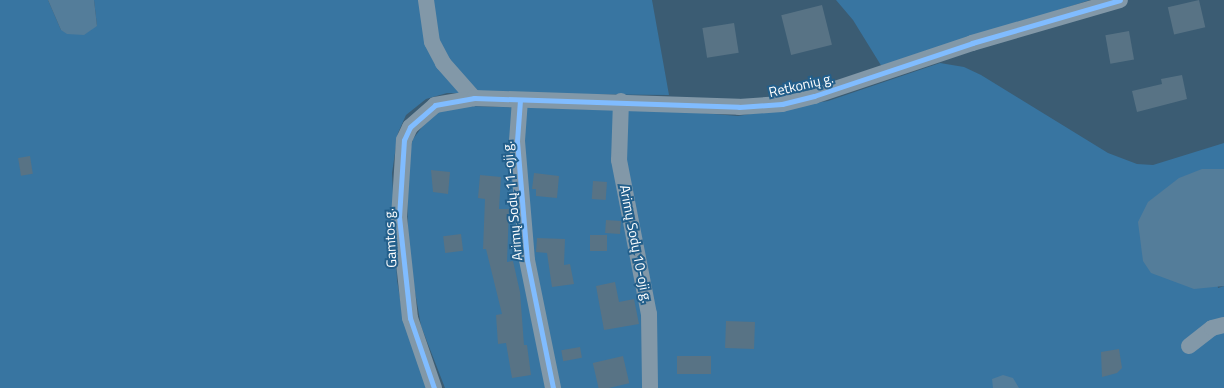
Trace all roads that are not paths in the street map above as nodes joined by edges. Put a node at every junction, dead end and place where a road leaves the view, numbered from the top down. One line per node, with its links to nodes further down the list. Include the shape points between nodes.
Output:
1 (426, 0): 3 (street, via 432,42 443,63)
2 (1120, 0): 5 (street, Retkonių g., via 782,104 739,107)
3 (474, 98): 4 (street, Retkonių g.); 8 (street, Gamtos g., via 435,105 422,113 410,128 401,158 398,217 403,278 410,318)
4 (520, 100): 5 (street, Retkonių g.); 9 (street, Arimų Sodų 11-oji g., via 517,141 526,260)
5 (621, 101): 10 (street, Arimų Sodų 10-oji g., via 619,160 649,314)
6 (1224, 325): 7 (street, via 1212,328)
7 (1189, 346)
8 (434, 388)
9 (553, 388)
10 (650, 388)

